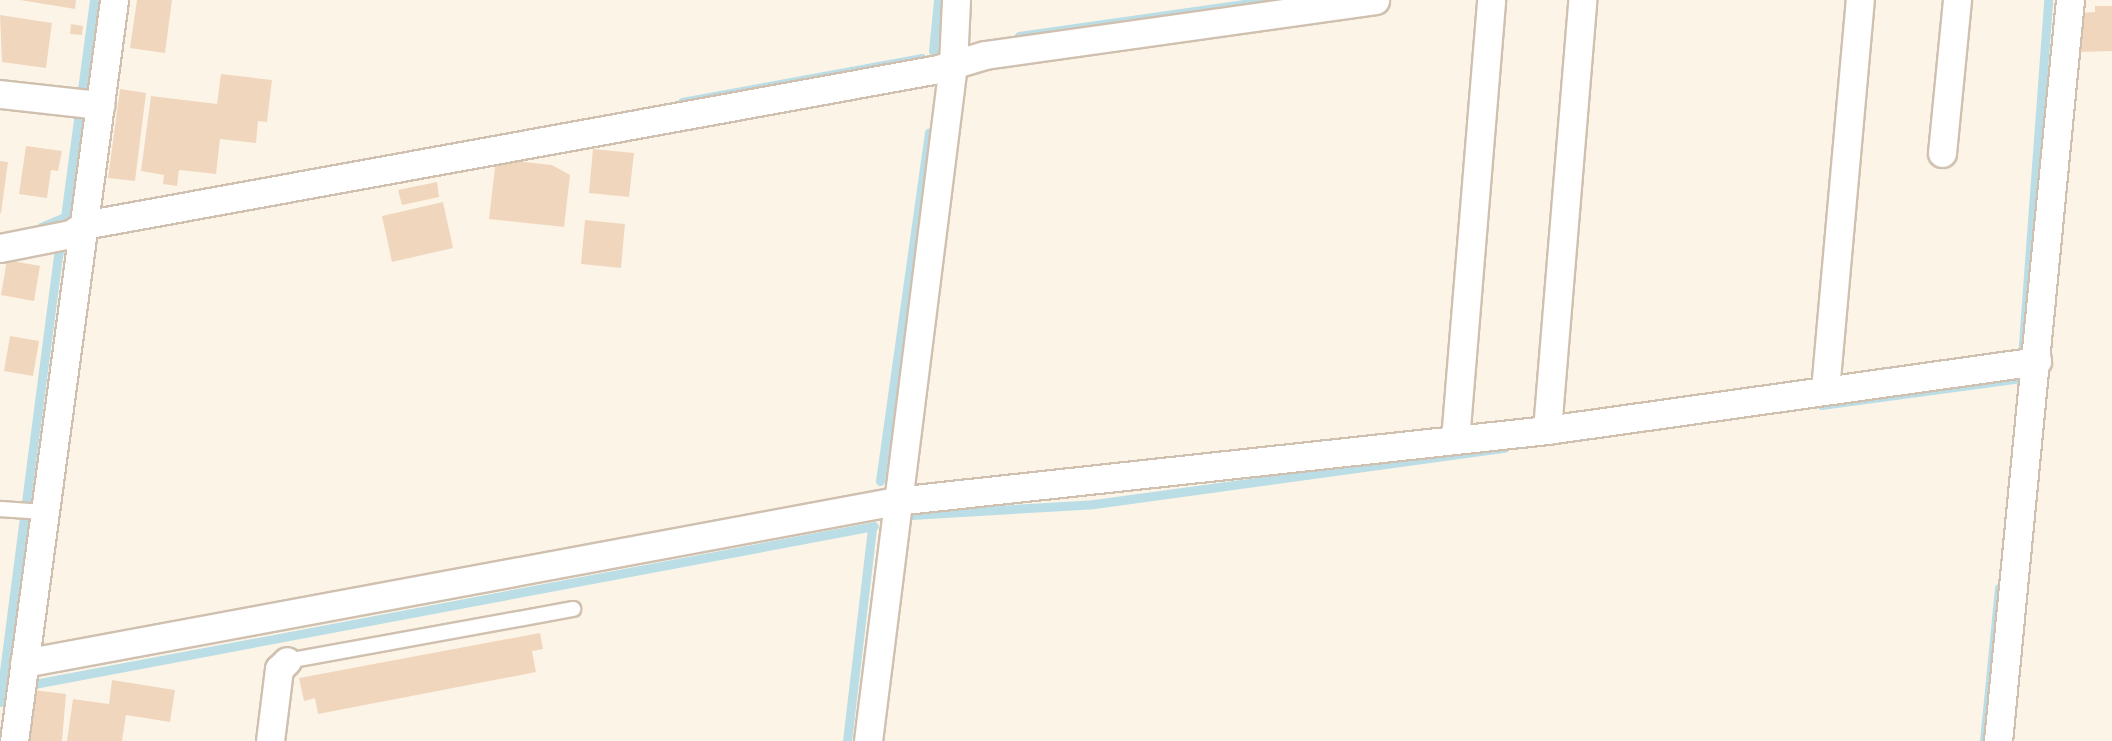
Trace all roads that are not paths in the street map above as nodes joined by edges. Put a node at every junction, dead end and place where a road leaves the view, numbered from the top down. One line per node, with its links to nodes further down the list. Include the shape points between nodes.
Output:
1 (114, 0): 11 (street)
2 (956, 0): 9 (street)
3 (1375, 0): 9 (street)
4 (1491, 0): 18 (street)
5 (1582, 0): 17 (street)
6 (1860, 0): 16 (street)
7 (1957, 0): 12 (street)
8 (2070, 0): 15 (street)
9 (953, 64): 13 (street); 19 (street)
10 (0, 94): 11 (street)
11 (85, 103): 13 (street)
12 (1942, 153)
13 (69, 232): 14 (street); 21 (street)
14 (0, 248)
15 (2027, 362): 16 (street); 28 (street)
16 (1826, 390): 17 (street)
17 (1547, 430): 18 (street)
18 (1455, 440): 19 (street)
19 (897, 501): 24 (street); 27 (street)
20 (0, 509): 21 (lane)
21 (41, 512): 24 (street)
22 (573, 609): 23 (lane)
23 (287, 661): 26 (street, via 279,669)
24 (23, 679): 25 (street)
25 (14, 741)
26 (270, 741)
27 (868, 741)
28 (1998, 741)

